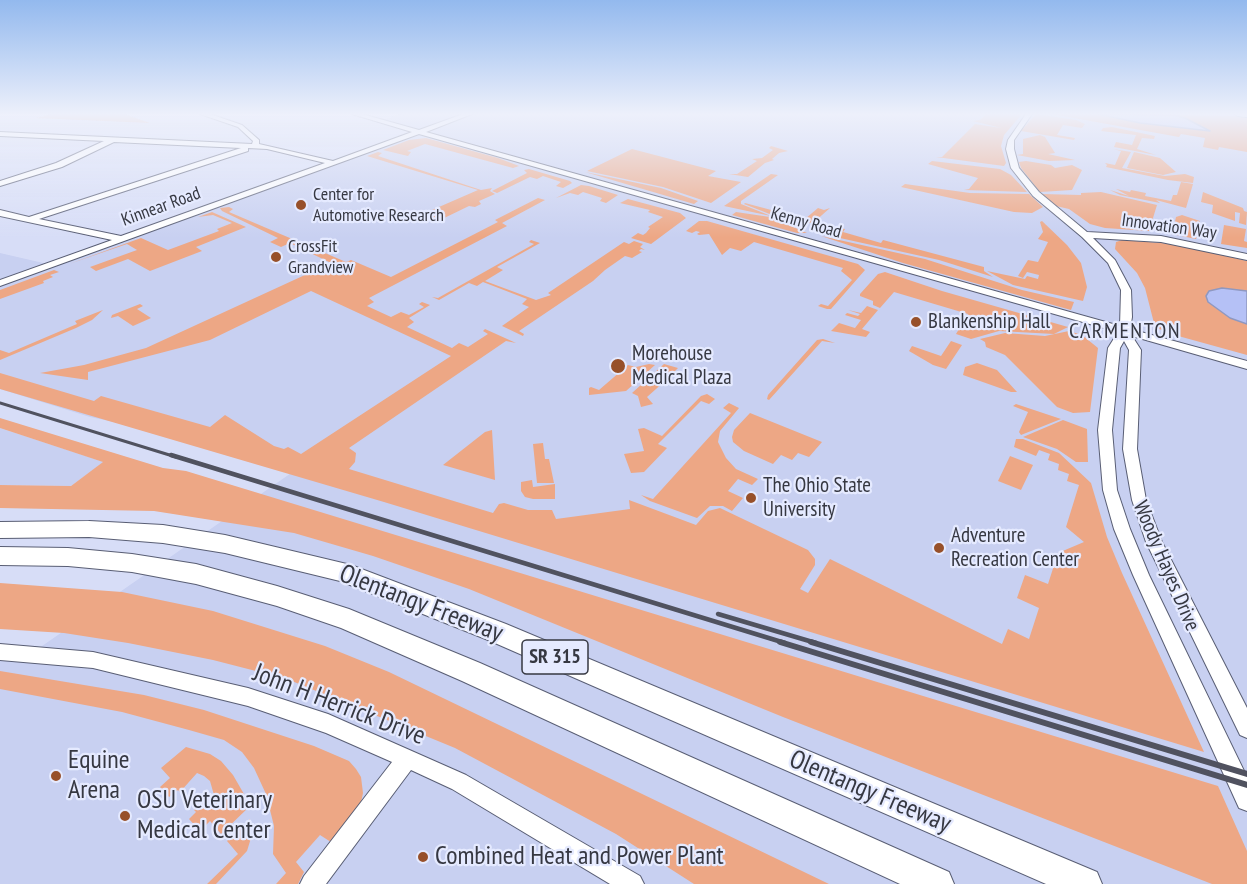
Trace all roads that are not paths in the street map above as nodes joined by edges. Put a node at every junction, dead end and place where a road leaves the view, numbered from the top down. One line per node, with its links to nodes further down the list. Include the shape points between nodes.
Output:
1 (80, 155): 8 (street)
2 (227, 155): 10 (street)
3 (303, 155): 7 (street)
4 (355, 155): 7 (street, Kinnear Road)
5 (502, 155): 15 (street, Kenny Road)
6 (1012, 155): 11 (street, via 1015,168 1036,194)
7 (334, 163): 12 (street, Kinnear Road)
8 (0, 184)
9 (0, 213): 10 (street)
10 (30, 219): 12 (street)
11 (1085, 236): 13 (street, Innovation Way, via 1161,239); 15 (street, via 1112,262 1123,282 1128,303)
12 (121, 239): 14 (street, Kinnear Road)
13 (1247, 257)
14 (2, 280)
15 (1125, 332): 16 (street, Kenny Road); 20 (street, Woody Hayes Drive, via 1135,350 1130,449 1139,500 1154,542); 22 (street, Woody Hayes Drive, via 1114,348 1105,430 1110,490 1141,574)
16 (1247, 365)
17 (0, 530): 26 (highway, Olentangy Freeway / SR 315, via 89,529 163,534 225,544 343,572 497,632)
18 (0, 556): 25 (highway, Olentangy Freeway / SR 315, via 68,557 196,574 349,620)
19 (0, 652): 21 (street, John H Herrick Drive, via 93,660 258,700)
20 (1247, 728)
21 (408, 758): 23 (street); 24 (street, John H Herrick Drive, via 459,782)
22 (1247, 800)
23 (312, 884)
24 (632, 884)
25 (937, 884)
26 (1085, 884)

